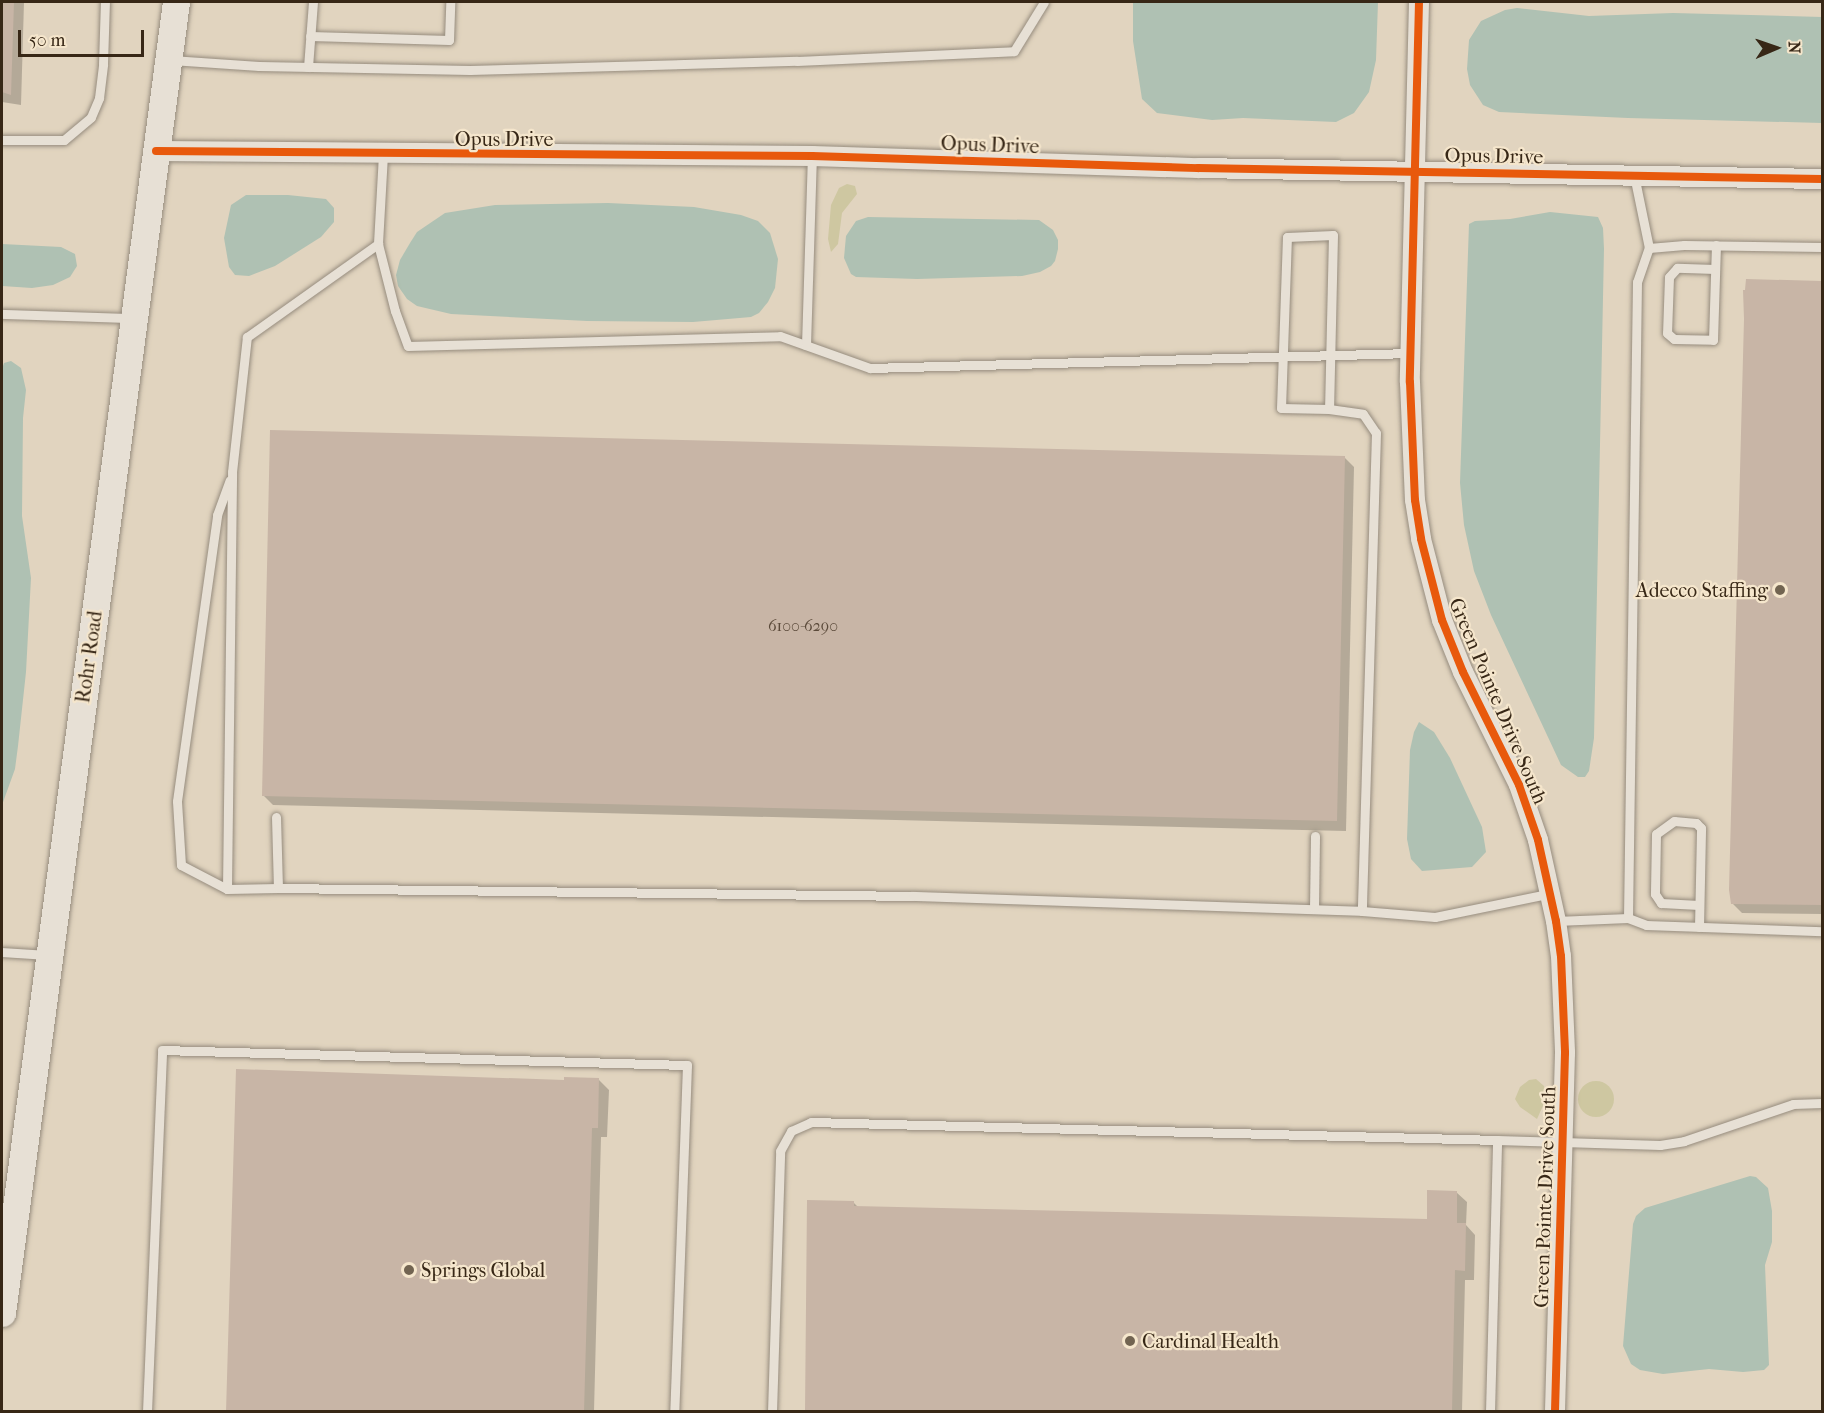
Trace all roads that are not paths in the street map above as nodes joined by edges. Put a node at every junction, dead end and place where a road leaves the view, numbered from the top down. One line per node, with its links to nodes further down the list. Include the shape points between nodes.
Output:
1 (105, 2): 10 (lane, via 102,76 91,117 64,140)
2 (176, 2): 8 (street, Rohr Road)
3 (312, 2): 7 (lane)
4 (450, 2): 7 (lane, via 449,40)
5 (1044, 2): 9 (lane, via 1014,51 785,62 470,70)
6 (1419, 2): 14 (street, Green Pointe Drive South)
7 (310, 36): 9 (lane)
8 (168, 60): 9 (lane); 11 (street, Rohr Road)
9 (308, 67)
10 (2, 140)
11 (156, 151): 12 (street, Opus Drive); 23 (street, Rohr Road)
12 (383, 154): 13 (street, Opus Drive); 17 (lane)
13 (812, 156): 14 (street, Opus Drive); 24 (lane)
14 (1416, 171): 15 (street, Opus Drive); 25 (street, Green Pointe Drive South)
15 (1634, 175): 16 (street, Opus Drive); 20 (lane)
16 (1822, 179)
17 (378, 244): 24 (lane, via 408,346 780,336); 29 (lane, via 247,337)
18 (1716, 245): 19 (lane); 20 (lane); 21 (lane)
19 (1822, 247)
20 (1649, 248): 38 (lane, via 1637,282)
21 (1715, 268): 21 (lane, via 1713,339 1674,339 1667,333 1669,277 1677,268)
22 (2, 314): 23 (lane)
23 (134, 318): 43 (street, Rohr Road)
24 (806, 345): 27 (lane, via 870,368)
25 (1410, 353): 26 (lane); 34 (street, Green Pointe Drive South, via 1415,500 1431,580 1463,672 1519,785)
26 (1331, 355): 27 (lane); 27 (lane, via 1333,235 1287,237); 28 (lane)
27 (1281, 356): 28 (lane, via 1281,408)
28 (1329, 409): 37 (lane, via 1363,414 1376,433)
29 (232, 472): 33 (lane); 33 (lane, via 217,515 177,801 181,864)
30 (276, 817): 32 (lane)
31 (1315, 836): 36 (lane)
32 (278, 888): 33 (lane); 36 (lane, via 913,896)
33 (227, 890)
34 (1552, 893): 37 (lane, via 1435,917); 39 (street, Green Pointe Drive South)
35 (1699, 905): 35 (lane, via 1701,828 1696,823 1674,821 1656,834 1654,894 1661,903); 40 (lane)
36 (1314, 909): 37 (lane)
37 (1362, 911)
38 (1628, 918): 39 (lane); 40 (lane, via 1646,925)
39 (1557, 921): 46 (street, Green Pointe Drive South, via 1565,1026)
40 (1698, 927): 41 (lane)
41 (1822, 931)
42 (2, 952): 43 (lane)
43 (48, 956): 47 (street, Rohr Road)
44 (1822, 1103): 46 (lane, via 1792,1104 1684,1141 1660,1145)
45 (1497, 1140): 46 (lane); 50 (lane, via 811,1122 791,1131 780,1151); 51 (lane)
46 (1563, 1140): 52 (street, Green Pointe Drive South)
47 (2, 1313)
48 (147, 1412): 49 (lane, via 162,1050 687,1065)
49 (674, 1412)
50 (772, 1412)
51 (1490, 1412)
52 (1555, 1412)

